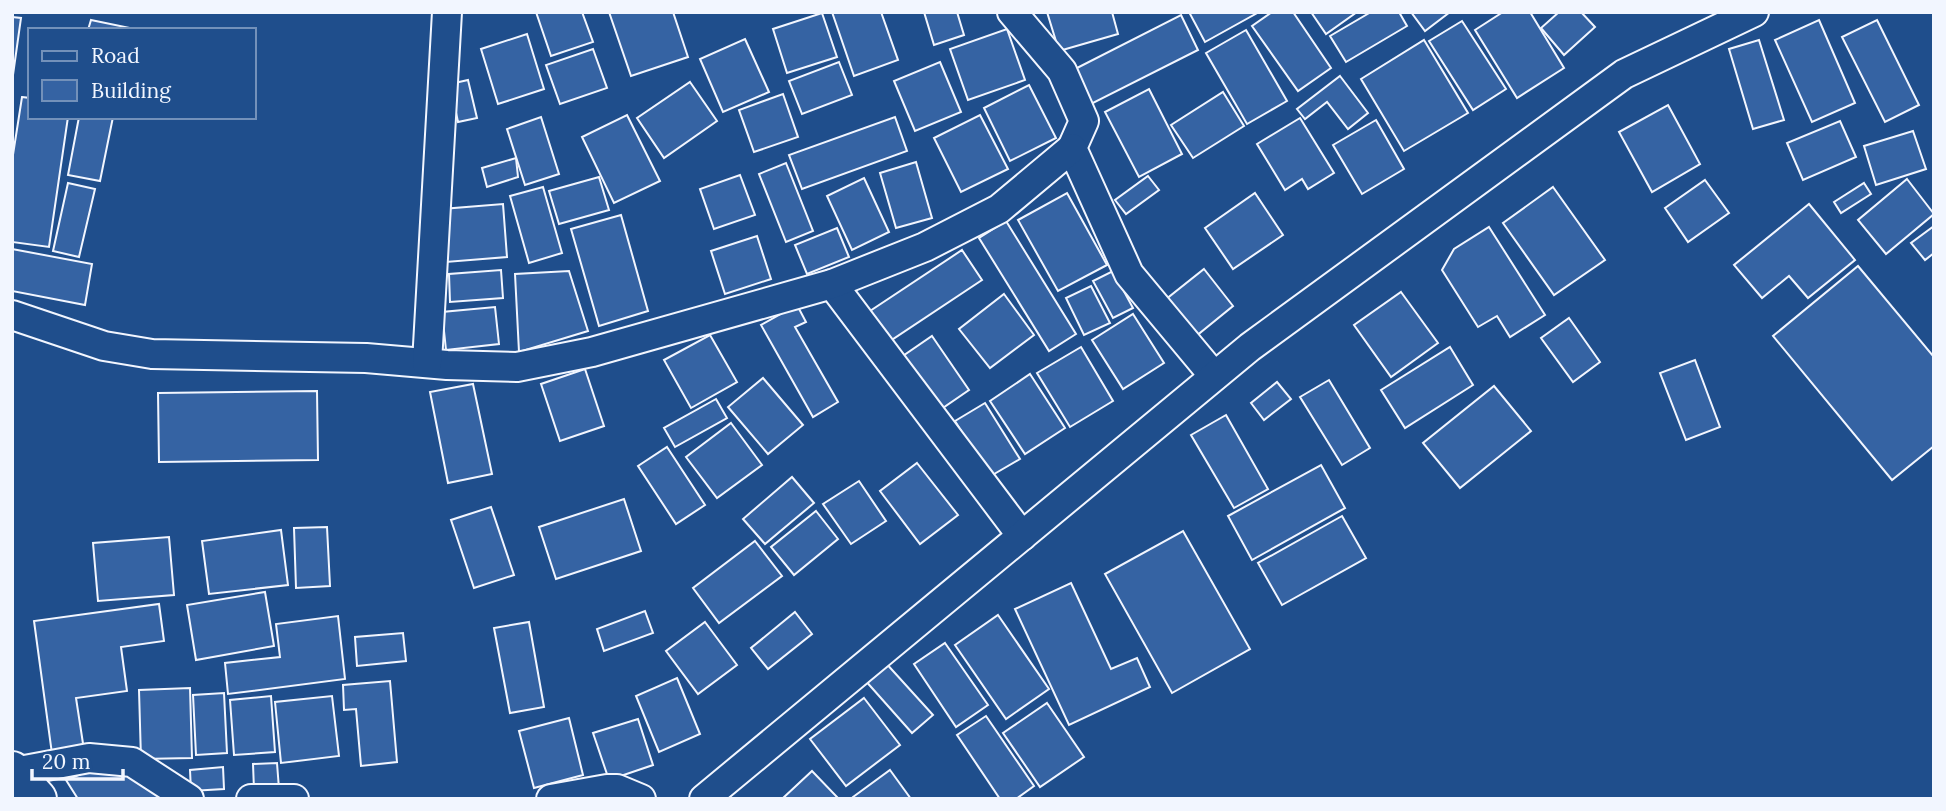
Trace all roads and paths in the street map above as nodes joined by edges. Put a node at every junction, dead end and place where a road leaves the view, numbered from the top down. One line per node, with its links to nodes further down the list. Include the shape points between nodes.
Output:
1 (447, 12): 7 (street)
2 (1012, 12): 4 (street, via 1062,71 1084,121)
3 (1754, 12): 8 (street, via 1624,74)
4 (1072, 148): 5 (street, via 999,209 925,247); 8 (street, via 1129,274)
5 (832, 284): 7 (street, via 592,352 517,367); 9 (street)
6 (12, 315): 7 (street, via 104,346 152,354)
7 (426, 363)
8 (1214, 376): 9 (street)
9 (1021, 536): 16 (street)
10 (21, 781): 11 (street, via 89,758 132,762)
11 (189, 799)
12 (251, 799): 13 (street)
13 (294, 799)
14 (551, 799): 15 (street, via 617,789)
15 (640, 799)
16 (705, 799)

